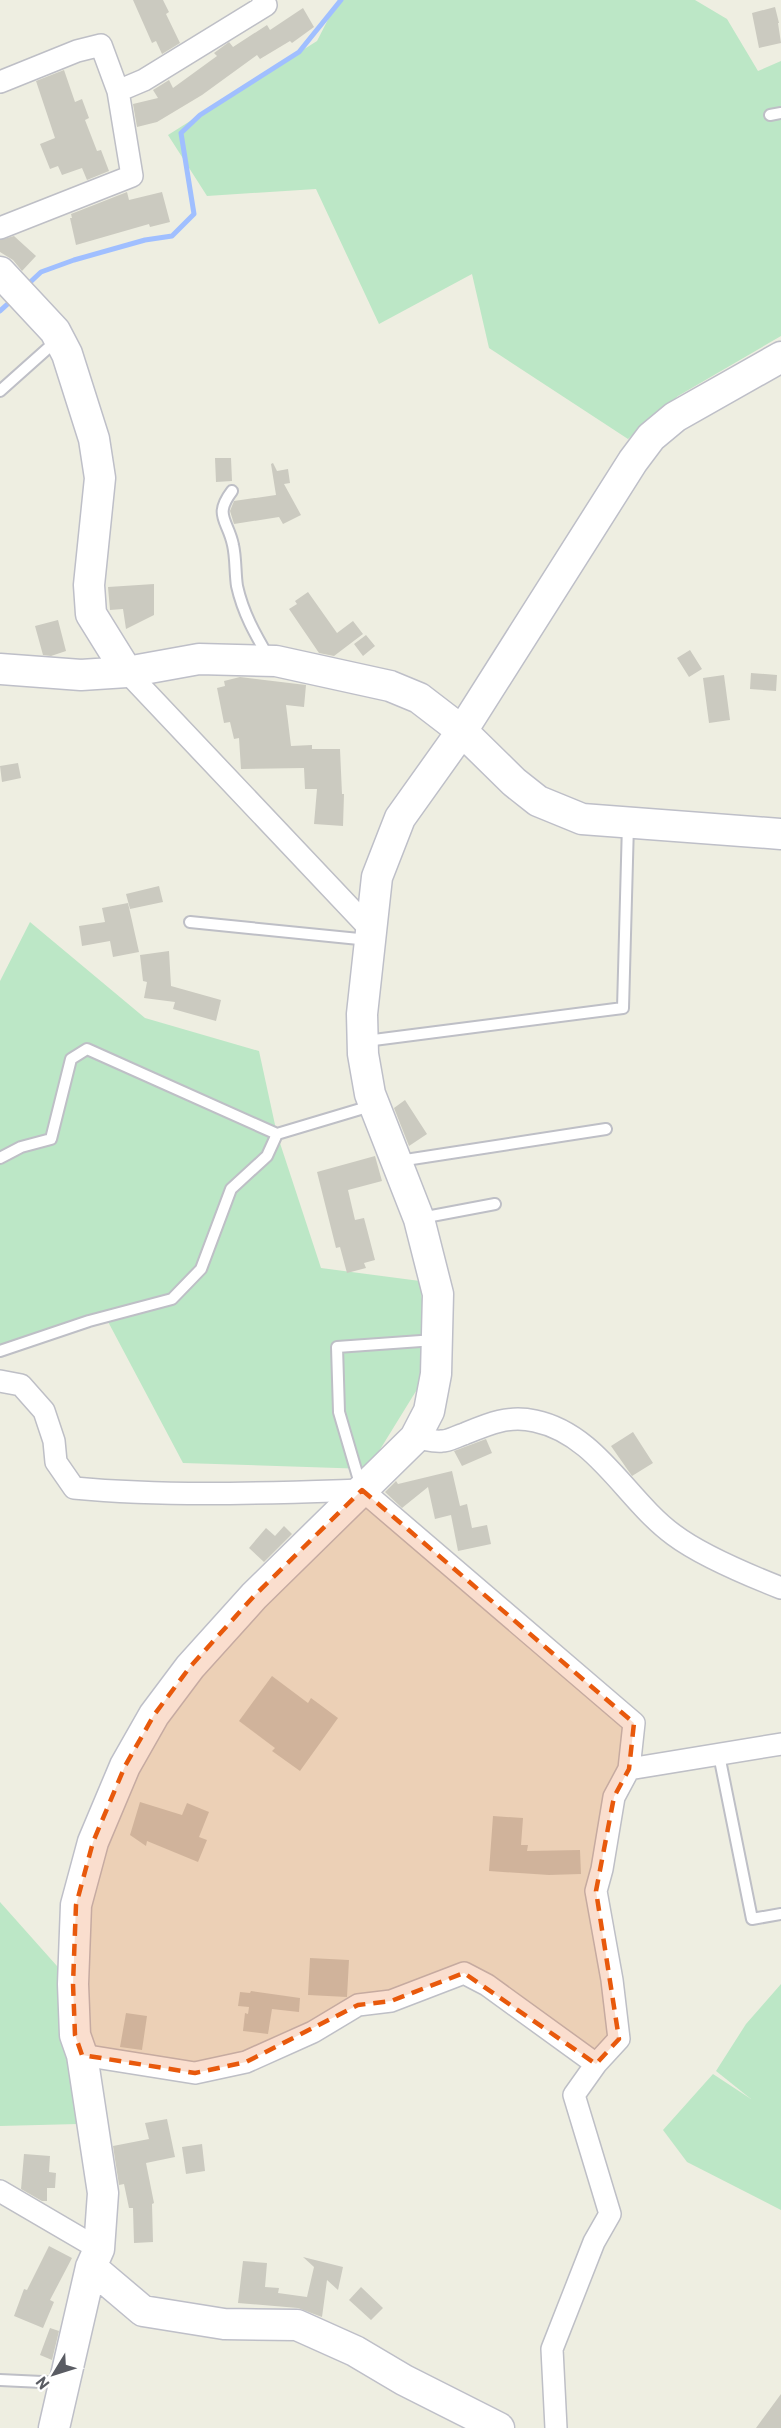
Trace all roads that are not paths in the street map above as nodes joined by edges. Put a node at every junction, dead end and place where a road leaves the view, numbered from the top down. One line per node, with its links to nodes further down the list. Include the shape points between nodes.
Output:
1 (263, 0): 3 (street, via 266,5 144,80)
2 (0, 82): 3 (street, via 101,45)
3 (118, 91): 4 (street, via 132,176)
4 (0, 228)
5 (13, 286): 6 (street)
6 (59, 339): 8 (lane); 12 (street, via 94,439 100,478 89,585 91,614)
7 (781, 357): 13 (street, via 675,417 651,437)
8 (0, 391)
9 (232, 490): 10 (lane, via 222,503 222,520 233,544 237,586 248,621)
10 (271, 660): 12 (street, via 199,659); 13 (street, via 390,686 419,698)
11 (0, 669): 12 (street, via 81,675)
12 (127, 672): 17 (street)
13 (462, 731): 14 (street, via 538,801 582,819); 17 (street, via 400,818 377,878)
14 (628, 824): 15 (street); 18 (lane, via 623,1008)
15 (781, 834)
16 (190, 922): 17 (lane)
17 (370, 935): 18 (street)
18 (363, 1042): 19 (street)
19 (374, 1105): 21 (lane); 23 (street)
20 (606, 1129): 23 (lane)
21 (277, 1134): 22 (lane, via 87,1049 71,1059 51,1139); 27 (lane, via 267,1156 231,1189 201,1269 172,1299)
22 (0, 1158)
23 (396, 1161): 25 (street)
24 (495, 1204): 25 (lane)
25 (419, 1219): 26 (street, via 438,1294)
26 (438, 1340): 29 (street, via 429,1411); 30 (lane, via 337,1347 339,1412)
27 (0, 1351)
28 (0, 1381): 30 (street, via 21,1385 44,1412 56,1462 74,1488 197,1494)
29 (415, 1438): 30 (street); 31 (street, via 444,1441 494,1421 514,1419 535,1421 567,1432 675,1536)
30 (362, 1490): 34 (street, via 634,1723); 36 (street, via 254,1596 190,1667 154,1715 125,1766 93,1842 76,1905 72,1968 75,2035)
31 (781, 1588)
32 (781, 1744): 33 (street)
33 (719, 1755): 34 (street); 35 (lane, via 752,1919)
34 (629, 1769): 37 (street, via 615,1797 596,1891 619,2039)
35 (781, 1914)
36 (82, 2055): 37 (street, via 195,2073 246,2062 313,2032 358,2005 392,2001 464,1973 487,1985); 39 (street, via 103,2193)
37 (596, 2064): 44 (street, via 574,2095 610,2214 594,2242 552,2349)
38 (0, 2191): 39 (street)
39 (95, 2258): 41 (street); 43 (street, via 143,2311 224,2324 297,2325 355,2351)
40 (0, 2380): 41 (lane)
41 (64, 2383): 42 (street)
42 (54, 2428)
43 (499, 2428)
44 (556, 2428)

